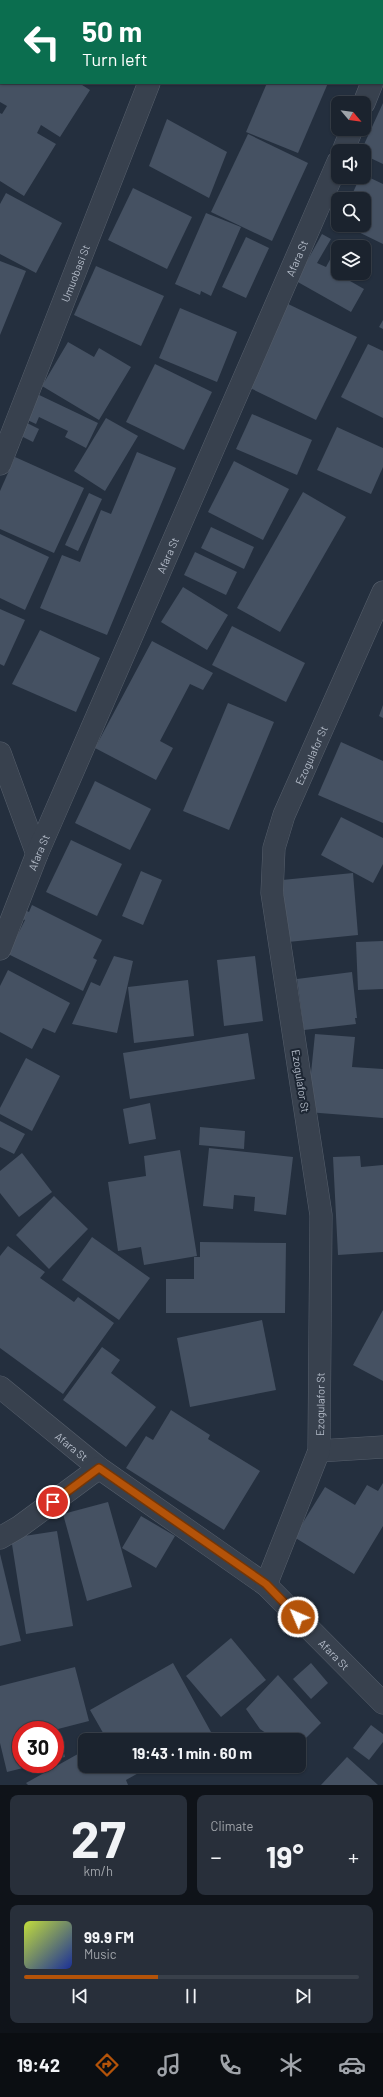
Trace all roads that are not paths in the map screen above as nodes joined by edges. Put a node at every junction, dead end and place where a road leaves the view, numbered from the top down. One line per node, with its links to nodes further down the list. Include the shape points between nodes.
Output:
1 (149, 84): 5 (street, Umuobasi St)
2 (372, 84): 3 (street)
3 (367, 96)
4 (331, 178): 9 (street, Afara St)
5 (5, 438): 6 (street, Umuobasi St)
6 (0, 464)
7 (383, 592): 13 (street, Ezogulafor St, via 284,815 274,848 272,893 321,1215)
8 (0, 753): 9 (street)
9 (37, 854): 10 (street, Afara St)
10 (0, 949)
11 (0, 1387): 14 (street, Afara St)
12 (383, 1447): 13 (street)
13 (319, 1451): 16 (street, Ezogulafor St)
14 (99, 1468): 15 (street); 16 (street, Afara St)
15 (0, 1538)
16 (266, 1584): 17 (street, Afara St)
17 (383, 1703)

